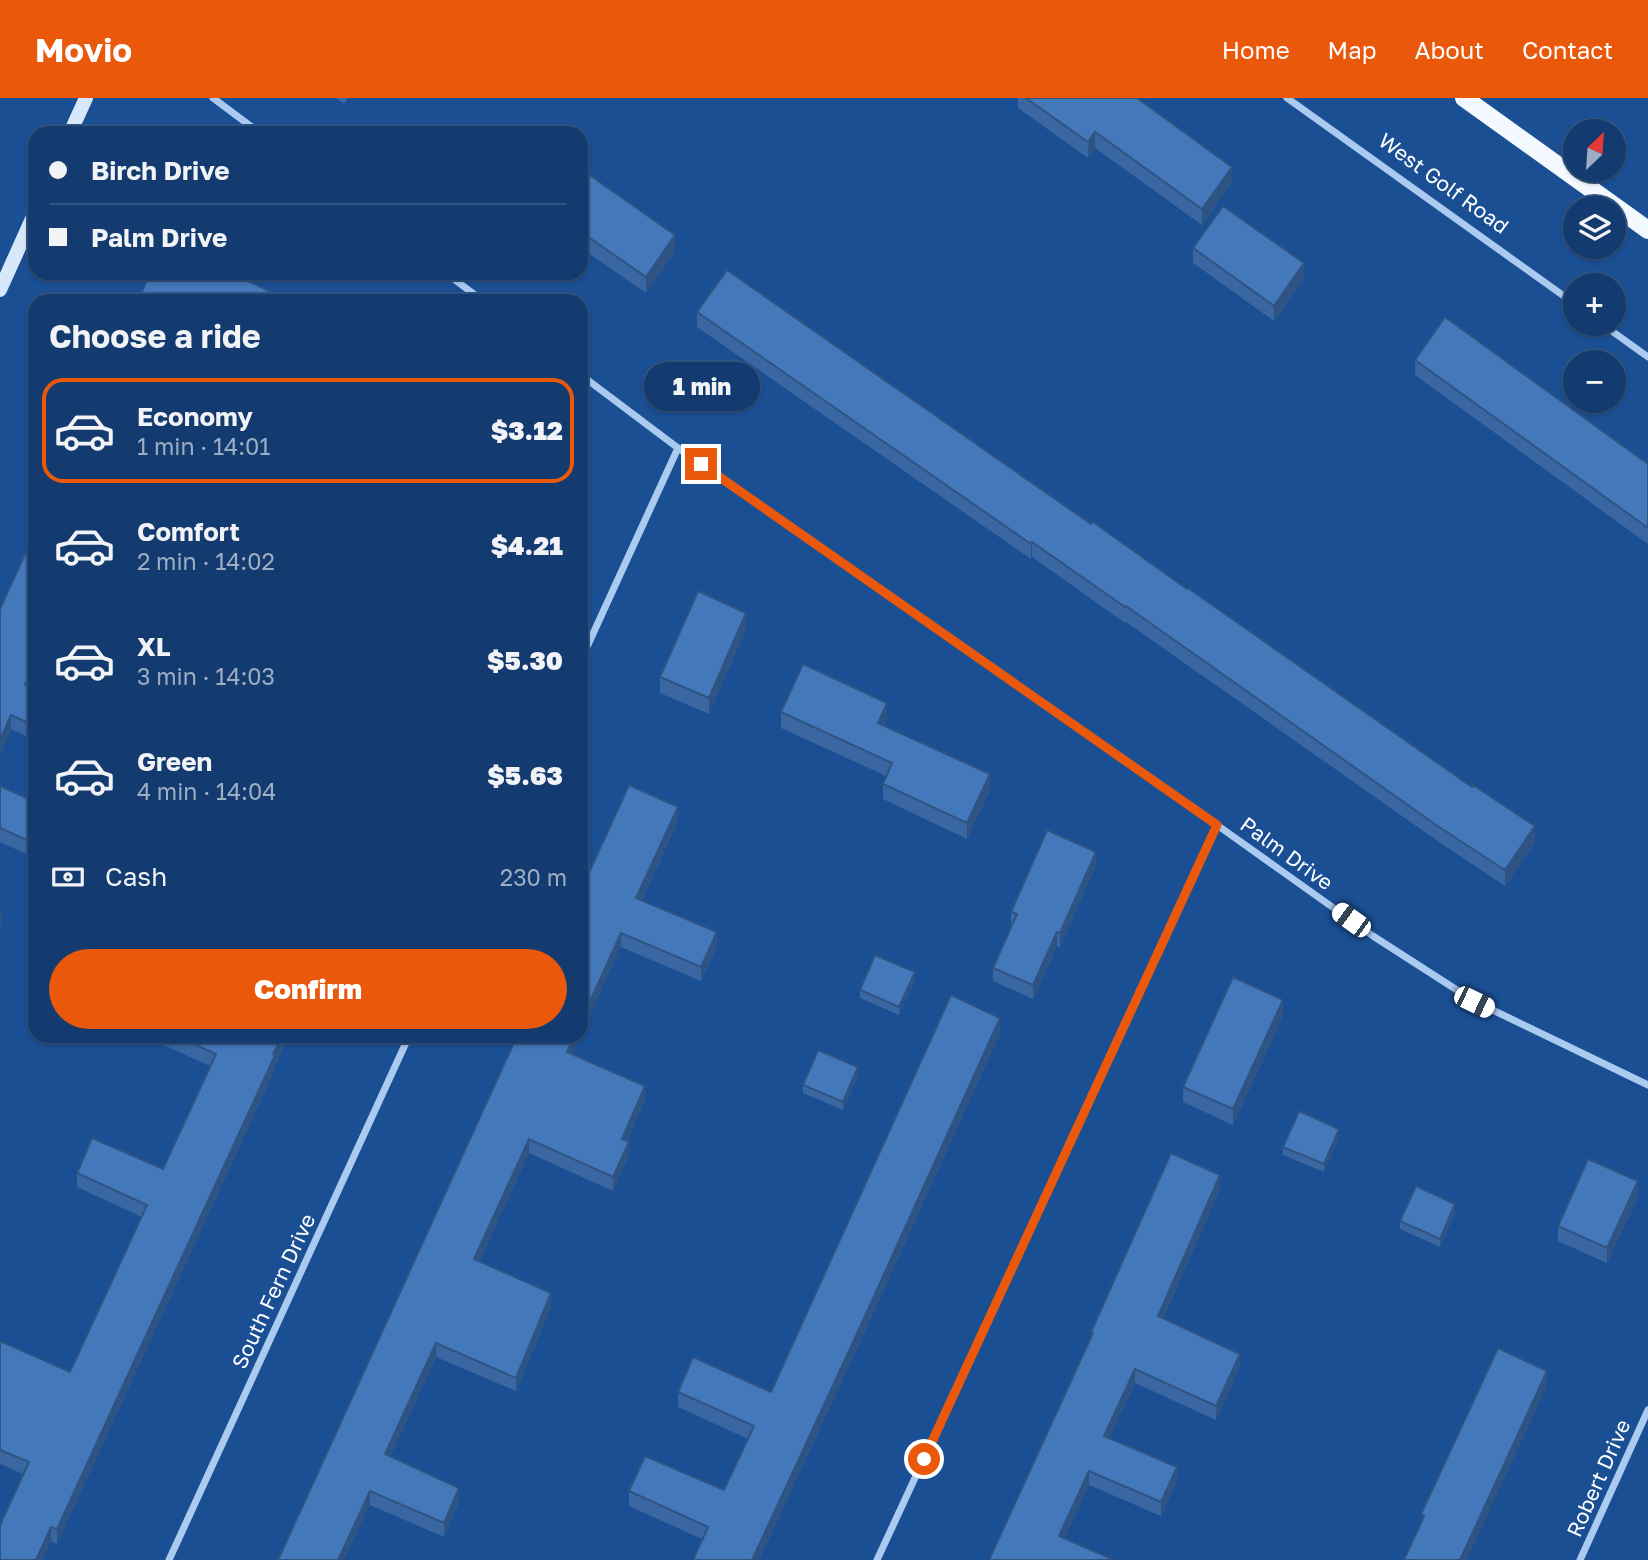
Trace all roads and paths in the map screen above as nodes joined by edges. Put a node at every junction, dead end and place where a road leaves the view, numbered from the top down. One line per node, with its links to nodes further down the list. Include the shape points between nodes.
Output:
1 (86, 98): 5 (main road)
2 (214, 98): 6 (street)
3 (1287, 98): 12 (street, West Golf Road)
4 (1464, 98): 8 (main road)
5 (73, 126)
6 (251, 126)
7 (28, 228): 10 (main road)
8 (1648, 230)
9 (455, 280): 11 (street)
10 (0, 290)
11 (474, 294)
12 (1563, 295)
13 (1619, 336): 14 (street)
14 (1648, 356)
15 (588, 380): 16 (street, Palm Drive)
16 (678, 448): 17 (street); 18 (street, Palm Drive)
17 (588, 645)
18 (1217, 825): 20 (street, Palm Drive, via 1474,1002); 23 (street)
19 (406, 1043): 22 (street, South Fern Drive)
20 (1648, 1085)
21 (1648, 1410): 24 (street, Robert Drive)
22 (169, 1560)
23 (877, 1560)
24 (1580, 1560)

